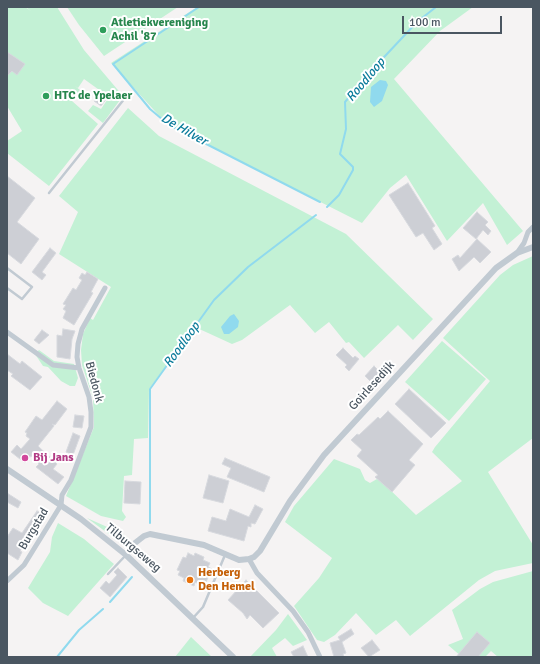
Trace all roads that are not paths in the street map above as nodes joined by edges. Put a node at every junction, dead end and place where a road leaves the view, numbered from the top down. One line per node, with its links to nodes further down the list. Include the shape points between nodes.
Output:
1 (129, 93): 2 (lane)
2 (49, 193)
3 (533, 227): 5 (street)
4 (533, 248): 5 (street, Goirlesedijk)
5 (517, 253): 15 (street, Goirlesedijk, via 496,268 324,456 290,501 260,551)
6 (7, 268): 7 (lane, via 32,287 22,299)
7 (7, 288)
8 (105, 288): 10 (street, Biedonk, via 82,329 78,344)
9 (7, 332): 10 (street, via 53,365)
10 (79, 368): 12 (street, Biedonk, via 89,398 92,419 71,480 62,495)
11 (7, 469): 12 (street, Tilburgseweg)
12 (61, 505): 14 (street, Tilburgseweg); 17 (street, Burgstad, via 24,565)
13 (225, 554): 14 (street, via 204,545 150,534 135,543); 15 (street, via 239,560); 18 (lane, via 203,607)
14 (126, 555): 16 (lane); 18 (street, Tilburgseweg)
15 (249, 559): 20 (street, via 257,574 293,611 308,632)
16 (108, 574)
17 (7, 581)
18 (193, 618): 19 (street, Tilburgseweg)
19 (233, 657)
20 (320, 657)

